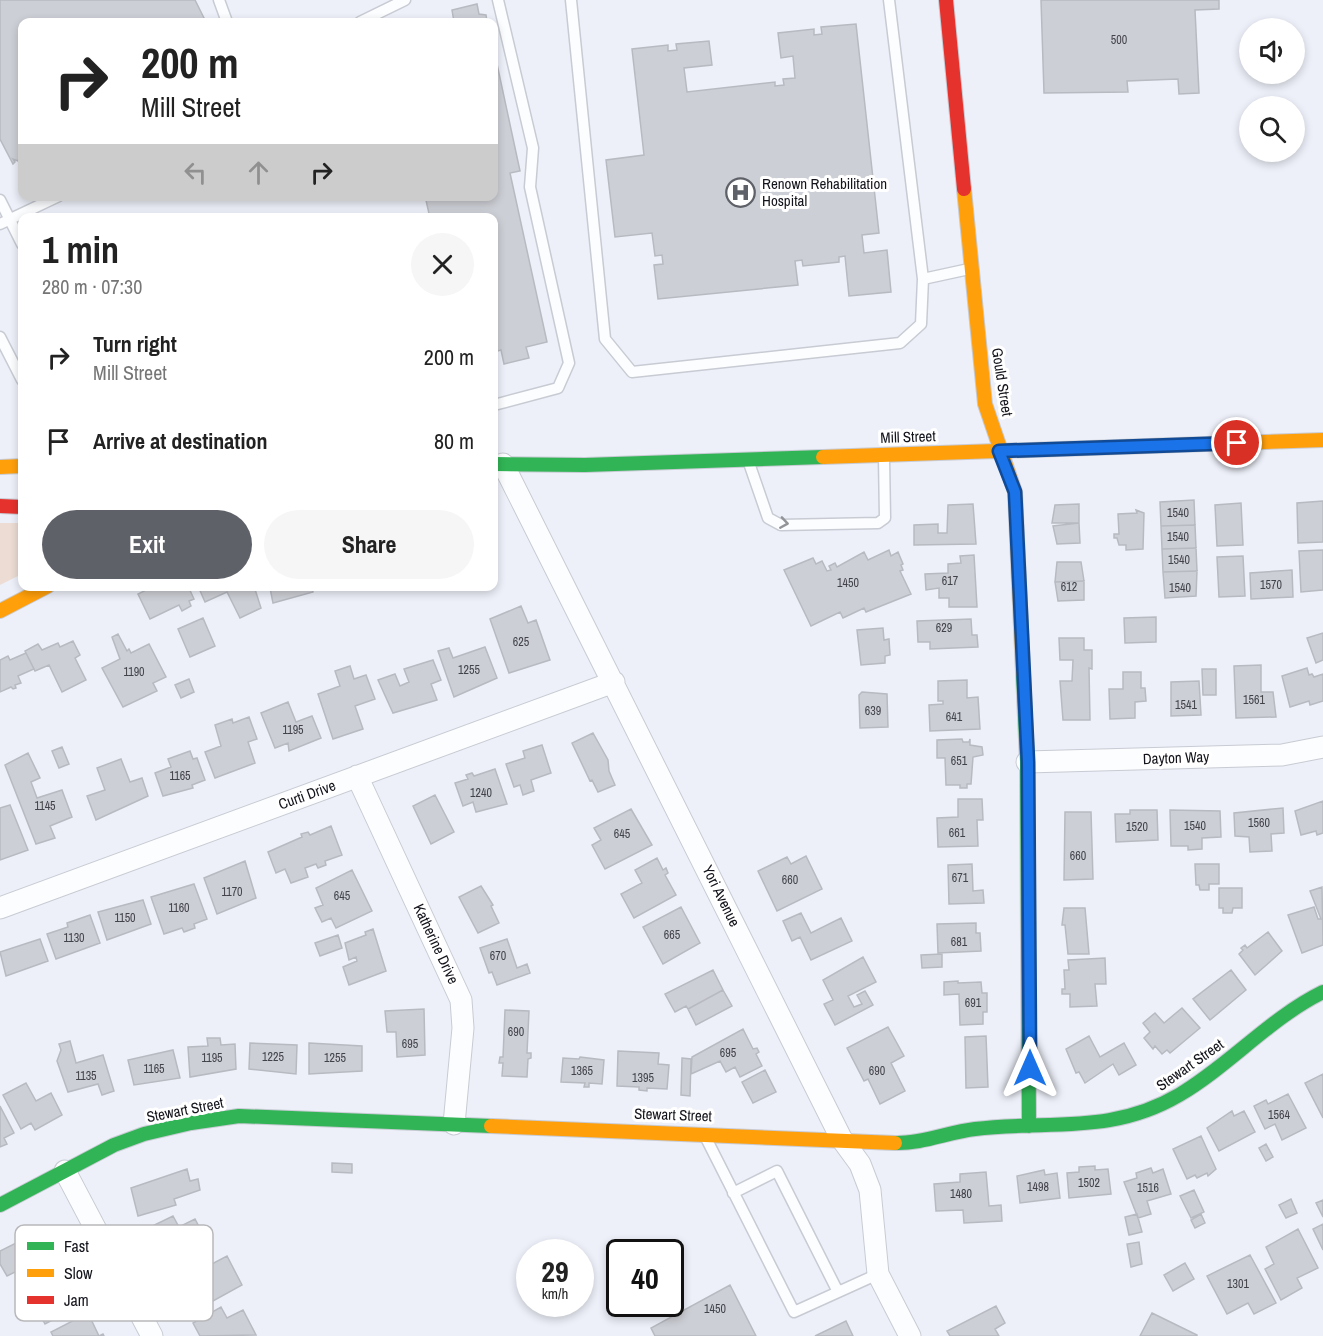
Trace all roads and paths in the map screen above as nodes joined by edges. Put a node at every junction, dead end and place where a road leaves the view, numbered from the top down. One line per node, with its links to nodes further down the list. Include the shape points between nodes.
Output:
1 (219, 0): 7 (lane)
2 (405, 0): 8 (lane)
3 (498, 0): 18 (lane, via 533,148 531,187 569,363 558,388)
4 (571, 0): 15 (lane, via 605,339 632,372 900,343 921,324)
5 (889, 0): 15 (lane)
6 (946, 0): 14 (street, Gould Street)
7 (226, 18)
8 (368, 18)
9 (0, 200): 12 (lane)
10 (49, 201): 11 (lane)
11 (24, 213)
12 (5, 222): 13 (lane)
13 (18, 239)
14 (972, 269): 15 (lane); 20 (street, Gould Street, via 985,404)
15 (923, 279)
16 (0, 337): 17 (lane)
17 (18, 372)
18 (498, 404)
19 (1323, 440): 20 (street, Mill Street)
20 (999, 451): 21 (street, Mill Street); 30 (street, Gould Street, via 1015,492)
21 (884, 454): 22 (street, Mill Street); 22 (lane, one-way to 21, via 768,518 781,525 878,523 885,518)
22 (748, 459): 23 (street, Mill Street)
23 (498, 464): 28 (street, Yori Avenue)
24 (0, 506): 25 (street)
25 (18, 507)
26 (38, 591): 27 (street)
27 (0, 611)
28 (614, 682): 31 (street, Curti Drive); 37 (street, Yori Avenue)
29 (1323, 747): 30 (street, Dayton Way, via 1282,755)
30 (1028, 762): 35 (street, Gould Street)
31 (357, 776): 32 (street, Curti Drive); 34 (street, Katherine Drive, via 461,1000 463,1028)
32 (0, 908)
33 (1323, 992): 35 (street, Stewart Street, via 1303,1002 1187,1091 1162,1105 1102,1124)
34 (454, 1124): 36 (street, Stewart Street); 38 (street, Stewart Street, via 267,1116 196,1121 114,1145)
35 (1029, 1126): 37 (street, Stewart Street, via 976,1128 904,1143)
36 (704, 1133): 37 (street, Stewart Street); 39 (lane)
37 (841, 1138): 42 (street, Yori Avenue, via 860,1164 870,1190)
38 (65, 1171): 40 (street, Stewart Street); 41 (street)
39 (733, 1193): 43 (lane, via 794,1312); 43 (lane, via 777,1171)
40 (0, 1205)
41 (93, 1225)
42 (878, 1274): 43 (lane); 46 (street, Yori Avenue)
43 (838, 1292)
44 (144, 1321): 45 (street)
45 (152, 1336)
46 (909, 1336)

